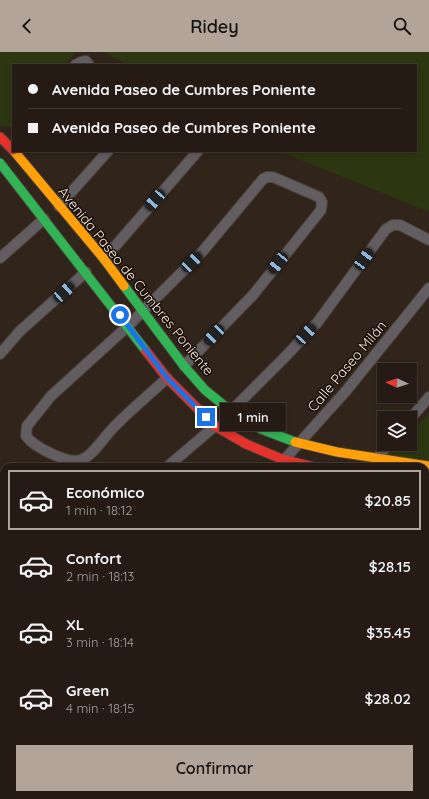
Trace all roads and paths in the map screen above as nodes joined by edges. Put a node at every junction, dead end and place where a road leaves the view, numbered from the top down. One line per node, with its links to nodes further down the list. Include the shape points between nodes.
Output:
1 (77, 64): 2 (street, via 86,61)
2 (88, 64)
3 (10, 146): 7 (street)
4 (15, 152): 8 (street, Avenida Paseo de Cumbres Poniente)
5 (107, 152): 8 (street)
6 (197, 152): 12 (street)
7 (1, 164): 9 (street)
8 (59, 206): 12 (street, Avenida Paseo de Cumbres Poniente)
9 (44, 219): 11 (street); 13 (street)
10 (429, 240): 21 (street, via 400,225 392,225 386,229 317,323)
11 (0, 258)
12 (104, 259): 15 (street, Avenida Paseo de Cumbres Poniente)
13 (86, 272): 16 (street); 17 (street, via 20,331)
14 (429, 288): 24 (street, Calle Paseo Milán, via 346,391)
15 (142, 310): 16 (street); 18 (street, Avenida Paseo de Cumbres Poniente); 18 (street, via 202,252 263,179 273,177 319,197 322,202 321,210 253,295)
16 (128, 326): 19 (street); 19 (street, via 50,396 27,426 26,436 34,445 68,460 82,460)
17 (0, 354)
18 (184, 366): 21 (street, Avenida Paseo de Cumbres Poniente, via 205,390)
19 (167, 378): 23 (street)
20 (429, 397): 22 (street)
21 (231, 411): 24 (street, Avenida Paseo de Cumbres Poniente, via 261,429)
22 (417, 411)
23 (215, 426): 27 (street, via 246,444); 28 (street)
24 (299, 444): 26 (street, Avenida Paseo de Cumbres Poniente); 27 (street, Calle Paseo Milán)
25 (383, 451): 26 (street)
26 (377, 458): 30 (street, Avenida Paseo de Cumbres Poniente)
27 (284, 460): 29 (street)
28 (172, 463)
29 (297, 463)
30 (410, 463)

